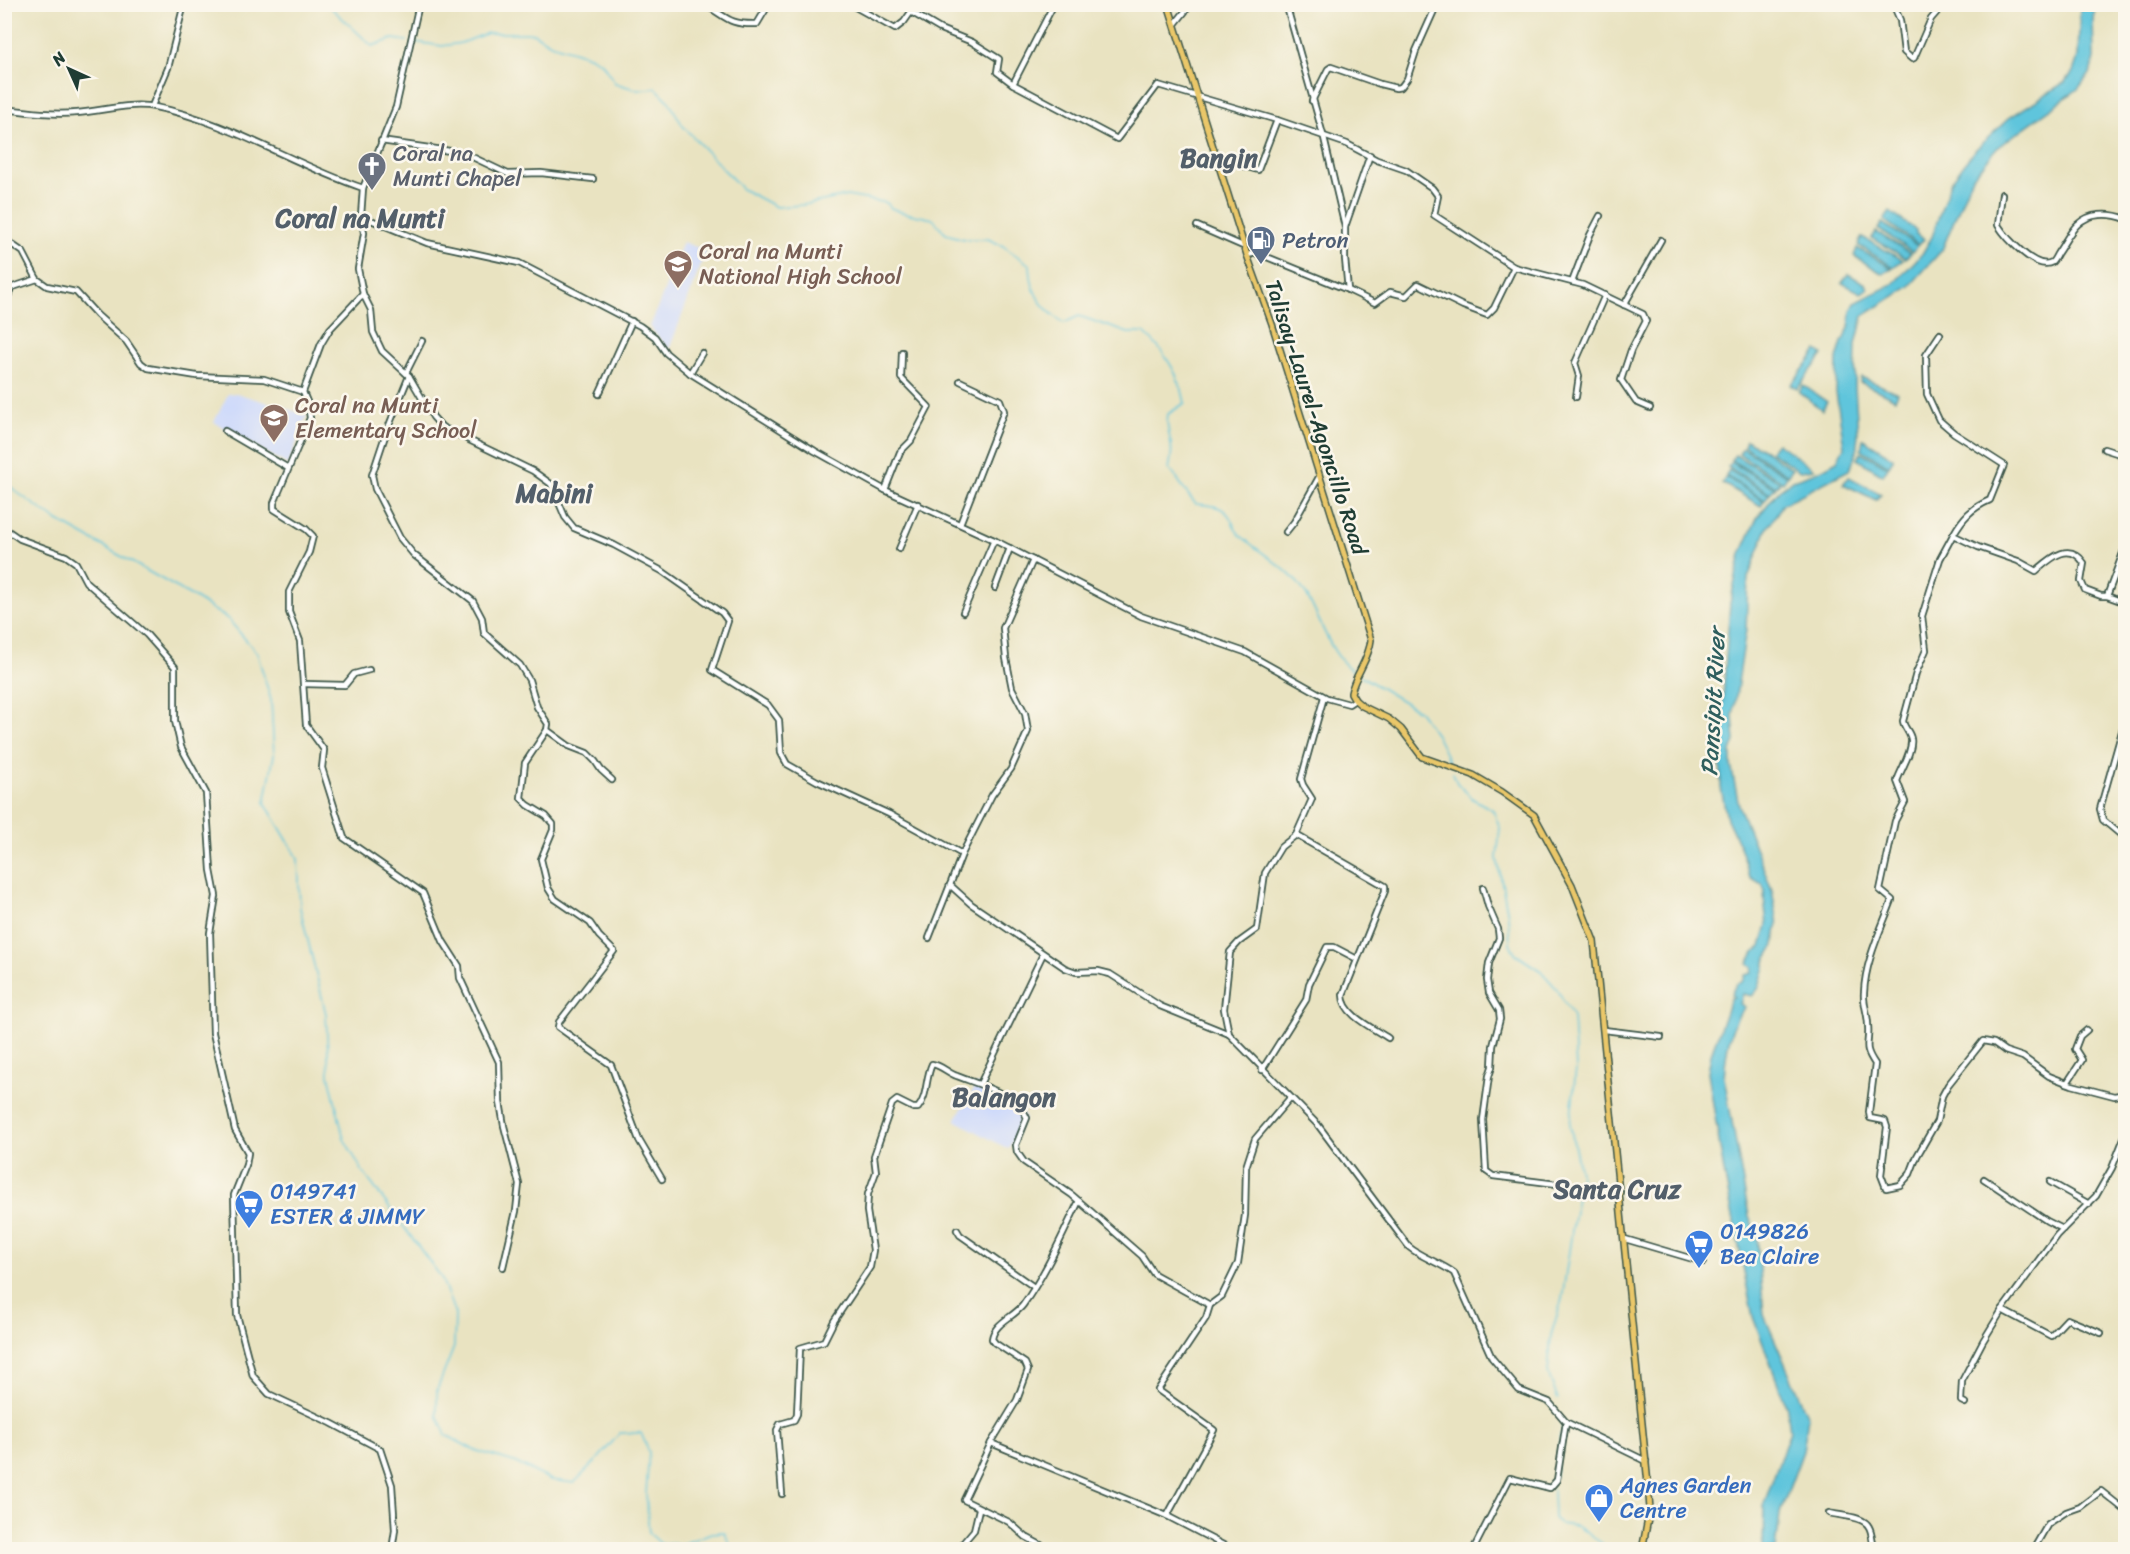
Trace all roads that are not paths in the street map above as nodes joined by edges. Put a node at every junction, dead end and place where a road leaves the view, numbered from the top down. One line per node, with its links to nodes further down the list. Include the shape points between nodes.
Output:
1 (184, 4): 17 (street, via 168,68)
2 (418, 4): 21 (street, via 396,107)
3 (704, 4): 4 (street, via 739,25 757,24)
4 (769, 4)
5 (850, 4): 14 (street, via 895,28 911,12 972,42 999,59 997,72)
6 (1054, 4): 14 (street)
7 (1168, 4): 13 (main road, Talisay-Laurel-Agoncillo Road)
8 (1191, 4): 13 (street)
9 (1286, 4): 16 (street)
10 (1437, 4): 16 (street, via 1401,87 1331,67)
11 (1893, 4): 12 (street, via 1900,20 1904,52 1911,59)
12 (1944, 4)
13 (1175, 24): 15 (main road, Talisay-Laurel-Agoncillo Road)
14 (1012, 84): 15 (street, via 1117,139 1158,85)
15 (1199, 98): 19 (street); 23 (main road, Talisay-Laurel-Agoncillo Road)
16 (1312, 101): 20 (street)
17 (152, 106): 18 (street, via 76,113); 25 (street, via 200,118)
18 (4, 109)
19 (1277, 120): 20 (street); 23 (street, via 1258,170)
20 (1324, 138): 22 (street); 31 (street)
21 (381, 141): 24 (street, via 464,153 508,174); 25 (street)
22 (1370, 155): 31 (street); 36 (street, via 1406,170 1432,188 1438,196 1434,215)
23 (1218, 159): 34 (main road, Talisay-Laurel-Agoncillo Road)
24 (593, 179)
25 (363, 188): 27 (street)
26 (2002, 194): 29 (street, via 1998,225 2030,258 2045,264 2052,261 2074,227 2088,216 2116,215)
27 (361, 216): 42 (street, via 364,232 358,270); 46 (street, via 427,243 519,263)
28 (1600, 216): 38 (street)
29 (2126, 219)
30 (1197, 225): 34 (street)
31 (1345, 227): 41 (street)
32 (4, 239): 37 (street, via 23,252)
33 (1660, 240): 44 (street)
34 (1245, 247): 35 (main road, Talisay-Laurel-Agoncillo Road)
35 (1247, 255): 41 (street, via 1257,253); 62 (main road, Talisay-Laurel-Agoncillo Road)
36 (1514, 267): 38 (street); 41 (street, via 1487,315 1418,284 1406,296 1390,292 1375,303)
37 (37, 279): 39 (street); 54 (street, via 47,286 76,292 148,368 198,376 264,379)
38 (1572, 282): 43 (street)
39 (11, 288): 40 (street); 45 (street)
40 (4, 290)
41 (1348, 290)
42 (363, 294): 52 (street, via 382,351); 54 (street, via 330,328)
43 (1605, 296): 44 (street); 56 (street, via 1575,363 1579,376)
44 (1624, 305): 57 (street, via 1643,314 1646,321 1621,380 1636,402)
45 (4, 308)
46 (632, 321): 51 (street, via 655,337); 55 (street)
47 (1940, 334): 68 (street, via 1926,356 1927,394 1938,420 2004,465 1990,500 1974,507)
48 (422, 341): 52 (street)
49 (902, 352): 63 (street, via 900,378 929,408 911,441 900,452)
50 (702, 353): 51 (street)
51 (690, 373): 63 (street)
52 (407, 374): 83 (street, via 372,475 375,489 408,549 473,601 484,633 520,665 548,723); 87 (street, via 442,427 533,471 551,484 574,528 662,571 722,613 728,621 712,670 768,705 780,720 782,753 787,764)
53 (960, 381): 65 (street, via 1000,400 1004,411)
54 (303, 392): 61 (street, via 310,418)
55 (599, 394)
56 (1576, 397)
57 (1650, 408)
58 (225, 431): 61 (street)
59 (2104, 449): 60 (street)
60 (2126, 456)
61 (288, 468): 79 (street, via 274,508 314,536 289,592 289,612 300,642)
62 (1319, 477): 67 (street); 81 (main road, Talisay-Laurel-Agoncillo Road, via 1371,640 1370,652 1351,693)
63 (885, 490): 64 (street)
64 (918, 504): 65 (street); 71 (street)
65 (960, 524): 69 (street)
66 (4, 528): 128 (street, via 76,563 86,582 147,635 175,667 176,721 181,747 206,793 216,896 210,933 213,1033 232,1122 248,1153 234,1195 237,1315 253,1376 269,1394 380,1449 392,1485)
67 (1287, 532)
68 (1953, 535): 75 (street, via 2036,571 2057,554 2068,553 2084,563 2081,581 2085,590); 99 (street, via 1940,559 1922,616 1926,650 1903,721 1911,738 1897,781 1905,802 1895,821 1880,890 1892,900 1872,954 1864,992 1869,1027 1866,1046 1875,1064 1870,1118 1885,1121 1887,1127 1883,1184 1892,1188 1910,1174 1936,1121 1948,1085 1983,1041 2023,1057 2049,1076)
69 (994, 540): 72 (street); 77 (street)
70 (2126, 545): 75 (street)
71 (899, 549)
72 (1010, 549): 73 (street); 74 (street)
73 (1032, 560): 80 (street, via 1141,616 1245,652); 87 (street, via 1003,628 1012,688 1026,713 1028,731)
74 (995, 588)
75 (2107, 596): 76 (street)
76 (2126, 603)
77 (963, 612)
78 (369, 670): 79 (street, via 354,674 345,685)
79 (304, 684): 114 (street, via 306,725 324,750 322,768 344,838 423,893 499,1062 500,1102 519,1184)
80 (1324, 697): 81 (street, via 1349,704); 85 (street, via 1301,778 1312,798)
81 (1355, 700): 93 (main road, via 1401,729 1422,757 1473,775 1534,815 1572,885 1594,941)
82 (2126, 717): 86 (street, via 2100,808 2103,820)
83 (547, 730): 84 (street, via 587,753); 104 (street, via 525,763 521,798 553,824 542,855 553,896 590,923 614,951 558,1027 611,1065 639,1140)
84 (612, 780)
85 (1296, 835): 92 (street, via 1385,886); 95 (street, via 1281,847 1265,873 1257,929 1230,952 1224,1009)
86 (2121, 835)
87 (962, 854): 88 (street)
88 (950, 885): 90 (street); 91 (street)
89 (1483, 888): 107 (street, via 1498,929 1487,980 1500,1019 1483,1120 1486,1171 1493,1176)
90 (929, 938)
91 (1043, 954): 95 (street, via 1076,972 1110,974 1160,1006); 100 (street)
92 (1357, 959): 97 (street, via 1342,995 1343,1003); 98 (street, via 1327,947 1309,984 1306,1000)
93 (1604, 1030): 96 (street); 107 (main road)
94 (2087, 1030): 99 (street, via 2075,1049 2082,1060)
95 (1228, 1034): 98 (street)
96 (1661, 1037)
97 (1388, 1038)
98 (1262, 1070): 102 (street)
99 (2067, 1083): 101 (street, via 2114,1096)
100 (980, 1084): 108 (street, via 1017,1104 1025,1113 1026,1123 1016,1145 1024,1162); 123 (street, via 932,1064 924,1102 918,1108 901,1100 892,1104 874,1156 876,1173 868,1194 873,1250 870,1267 824,1341 800,1348 797,1414 777,1430)
101 (2126, 1094)
102 (1290, 1098): 116 (street, via 1255,1139 1246,1167 1238,1263 1222,1296); 120 (street, via 1318,1125 1409,1246 1454,1273 1492,1358 1507,1376 1519,1390 1549,1402)
103 (2126, 1133): 109 (street, via 2112,1168)
104 (662, 1179)
105 (1984, 1179): 110 (street)
106 (2049, 1182): 109 (street)
107 (1620, 1192): 112 (main road)
108 (1079, 1201): 115 (street); 116 (street, via 1142,1256 1154,1274)
109 (2089, 1204): 110 (street)
110 (2063, 1229): 117 (street)
111 (957, 1230): 115 (street)
112 (1625, 1239): 113 (street); 122 (main road)
113 (1703, 1262)
114 (503, 1267)
115 (1034, 1287): 121 (street, via 1022,1306 993,1334 995,1344 1025,1363 1028,1370 1017,1400)
116 (1210, 1305): 127 (street, via 1206,1318 1158,1390 1214,1430)
117 (2002, 1310): 118 (street, via 2051,1336 2067,1319); 119 (street, via 1962,1381 1961,1401)
118 (2101, 1333)
119 (1965, 1403)
120 (1566, 1422): 122 (street); 132 (street, via 1554,1485 1550,1488 1510,1478)
121 (991, 1443): 124 (street, via 963,1499); 127 (street)
122 (1646, 1461): 133 (main road, via 1650,1509)
123 (782, 1494)
124 (979, 1509): 129 (street, via 974,1530); 130 (street, via 1009,1522)
125 (2126, 1511): 135 (street, via 2101,1491 2048,1524)
126 (1829, 1513): 134 (street, via 1863,1521 1869,1527)
127 (1167, 1516): 131 (street)
128 (392, 1550)
129 (957, 1550)
130 (1050, 1550)
131 (1233, 1550)
132 (1473, 1550)
133 (1642, 1550)
134 (1876, 1550)
135 (2032, 1550)

